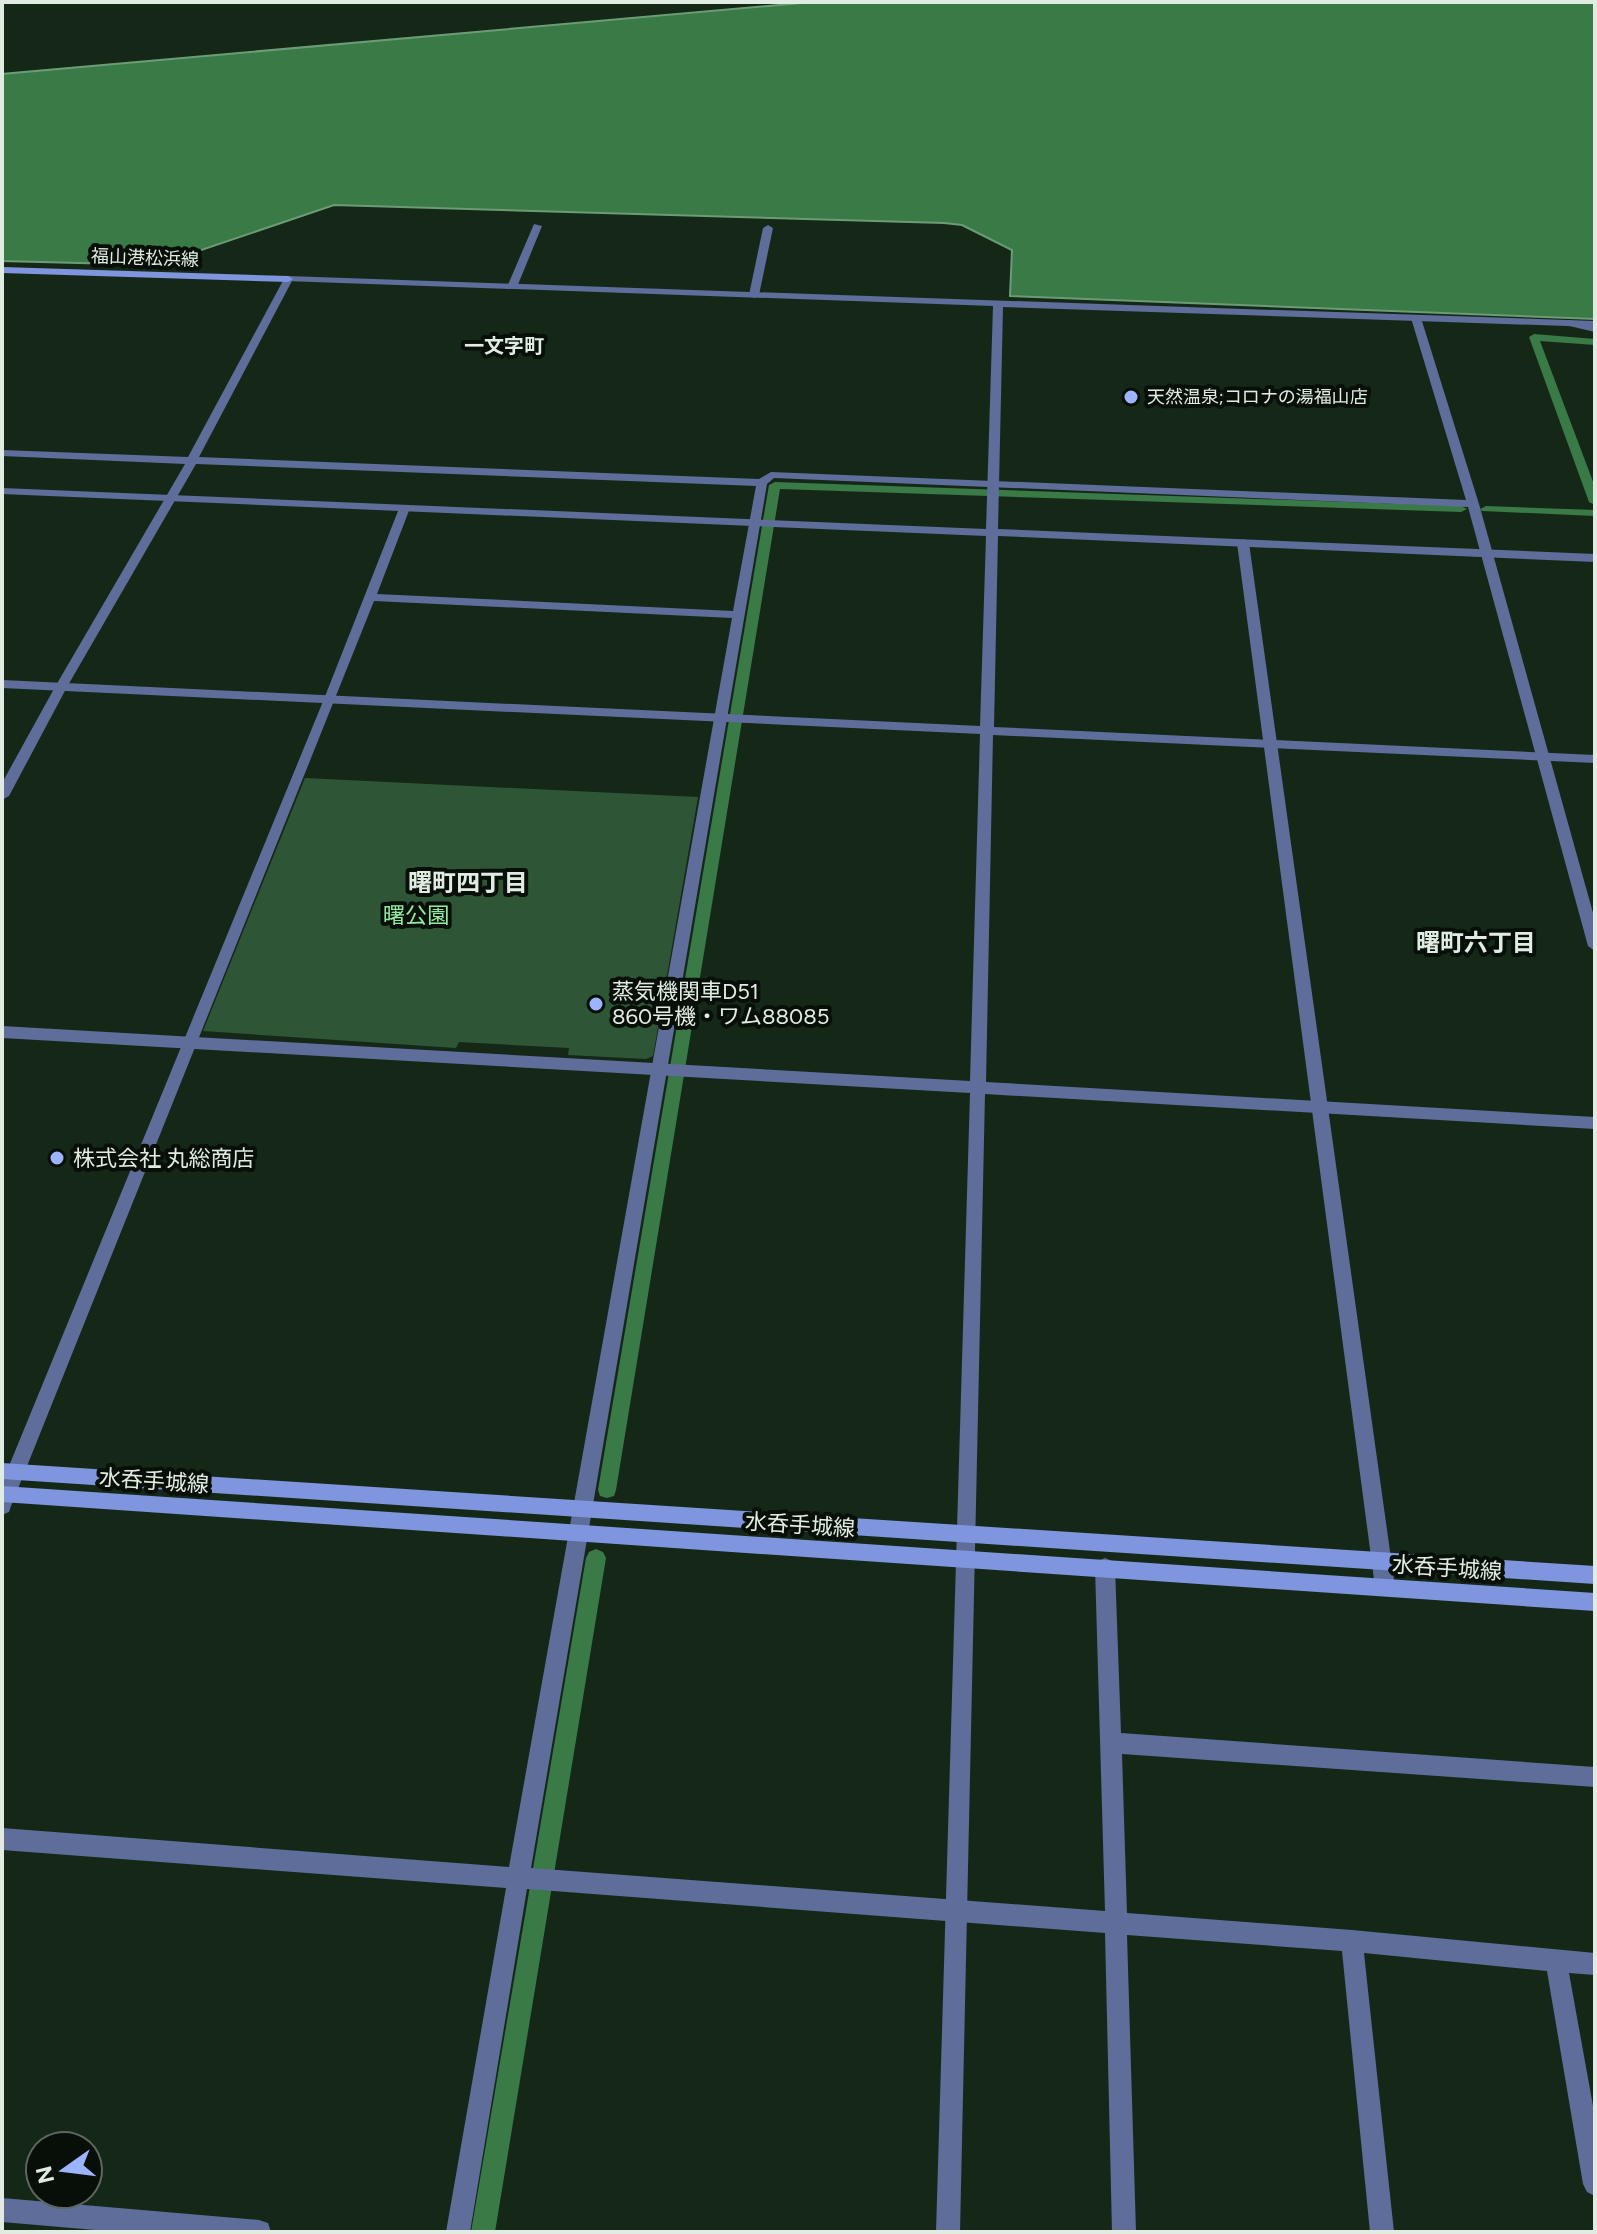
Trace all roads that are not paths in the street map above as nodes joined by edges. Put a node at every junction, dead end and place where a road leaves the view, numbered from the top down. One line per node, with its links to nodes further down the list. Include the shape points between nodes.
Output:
1 (537, 226): 5 (street)
2 (768, 228): 6 (street)
3 (2, 270): 4 (main road, 福山港松浜線)
4 (288, 279): 5 (street); 11 (street)
5 (512, 287): 6 (street)
6 (754, 295): 7 (street)
7 (998, 303): 8 (street); 14 (street)
8 (1416, 318): 9 (street); 16 (street)
9 (1595, 326)
10 (2, 453): 11 (street)
11 (193, 460): 12 (street); 15 (street)
12 (762, 483): 14 (street, via 771,475); 18 (street)
13 (2, 491): 15 (street)
14 (992, 492): 16 (street); 19 (street)
15 (172, 498): 17 (street); 26 (street)
16 (1473, 504): 21 (street)
17 (404, 508): 18 (street); 23 (street)
18 (759, 524): 19 (street); 24 (street)
19 (992, 532): 20 (street); 29 (street)
20 (1243, 543): 21 (street); 30 (street)
21 (1485, 554): 22 (street); 31 (street)
22 (1595, 558)
23 (368, 597): 24 (street); 27 (street)
24 (739, 615): 28 (street)
25 (2, 684): 26 (street)
26 (61, 687): 27 (street); 33 (street)
27 (330, 699): 28 (street); 36 (street)
28 (731, 719): 29 (street); 37 (street)
29 (986, 732): 30 (street); 38 (street)
30 (1269, 745): 31 (street); 39 (street)
31 (1540, 756): 32 (street); 34 (street)
32 (1595, 759)
33 (2, 796)
34 (1595, 946)
35 (2, 1032): 36 (street)
36 (189, 1045): 37 (street); 41 (street)
37 (659, 1070): 38 (street); 43 (street)
38 (976, 1087): 39 (street); 44 (street)
39 (1319, 1107): 40 (street); 47 (street)
40 (1595, 1123)
41 (9, 1471): 42 (street); 43 (main road, 水呑手城線)
42 (4, 1498): 45 (main road, 水呑手城線)
43 (581, 1508): 44 (main road, 水呑手城線); 45 (street)
44 (967, 1532): 46 (street); 47 (main road, 水呑手城線)
45 (577, 1535): 46 (main road, 水呑手城線); 55 (street)
46 (965, 1559): 48 (main road, 水呑手城線); 56 (street)
47 (1382, 1561): 49 (main road, 水呑手城線); 50 (street)
48 (1105, 1567): 50 (main road, 水呑手城線); 52 (street)
49 (1595, 1575)
50 (1385, 1587): 51 (main road, 水呑手城線)
51 (1595, 1602)
52 (1113, 1743): 53 (street); 57 (street)
53 (1595, 1777)
54 (2, 1839): 55 (street)
55 (518, 1880): 56 (street); 64 (street)
56 (956, 1911): 57 (street); 65 (street)
57 (1114, 1923): 58 (street); 66 (street)
58 (1352, 1941): 59 (street); 67 (street)
59 (1556, 1961): 60 (street); 61 (street)
60 (1595, 1964)
61 (1595, 2184)
62 (2, 2210): 63 (street)
63 (259, 2232)
64 (458, 2232)
65 (948, 2232)
66 (1124, 2232)
67 (1382, 2232)

